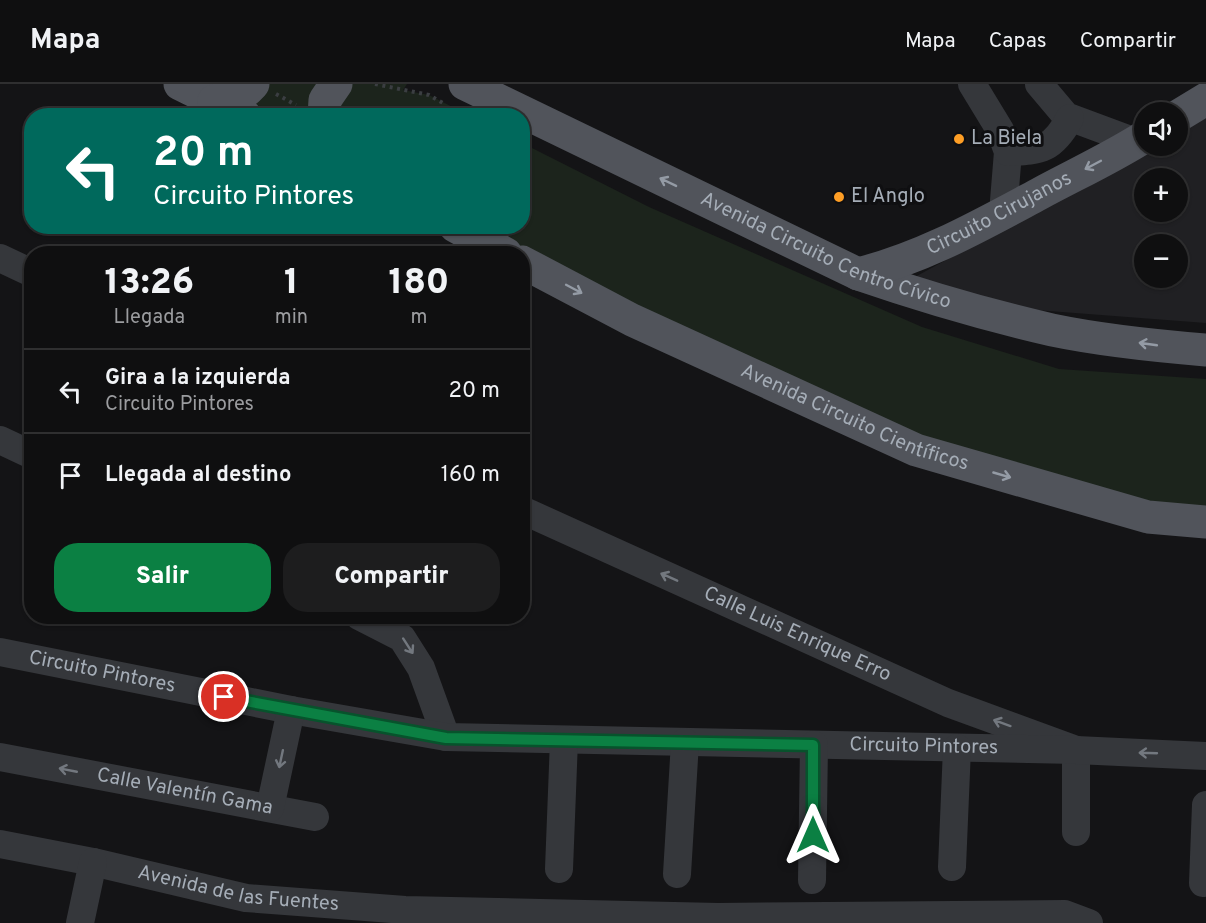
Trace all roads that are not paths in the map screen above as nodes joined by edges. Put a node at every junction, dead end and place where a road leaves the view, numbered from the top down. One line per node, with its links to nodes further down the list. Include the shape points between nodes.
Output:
1 (180, 84): 8 (main road)
2 (336, 84): 10 (main road)
3 (972, 84): 17 (street, via 1000,130)
4 (1039, 84): 13 (street, Circuito Cirujanos)
5 (260, 87): 8 (main road)
6 (457, 95): 11 (main road, Avenida Circuito Centro Cívico, one-way to 6)
7 (1206, 99): 12 (main road)
8 (214, 101): 9 (main road)
9 (228, 108)
10 (318, 108)
11 (486, 108)
12 (1188, 110)
13 (1070, 118): 15 (street, Circuito Cirujanos); 17 (street, via 1061,136 1044,148)
14 (530, 128): 24 (main road, Avenida Circuito Centro Cívico, one-way to 14)
15 (1134, 137)
16 (1134, 142): 18 (main road, Circuito Cirujanos, one-way to 18)
17 (1008, 152): 18 (street)
18 (1003, 213): 24 (main road, Circuito Cirujanos, via 925,252)
19 (470, 234): 20 (main road)
20 (491, 246)
21 (0, 258): 23 (street)
22 (530, 266): 29 (main road, Avenida Circuito Científicos, one-way to 29, via 632,320 916,450 1148,517)
23 (24, 269)
24 (858, 274): 25 (main road, Avenida Circuito Centro Cívico, one-way to 24, via 1053,330 915,294)
25 (1206, 350)
26 (0, 440): 27 (street)
27 (24, 451)
28 (530, 514): 38 (street, Calle Luis Enrique Erro, one-way to 28, via 948,703)
29 (1206, 522)
30 (375, 624): 33 (street, one-way to 33, via 402,638 421,668)
31 (0, 652): 32 (street, Circuito Pintores)
32 (291, 710): 33 (street, Circuito Pintores); 42 (street, Calle Valentín Gama, one-way to 42)
33 (446, 738): 34 (street, Circuito Pintores)
34 (564, 740): 35 (street, Circuito Pintores); 48 (street)
35 (685, 742): 36 (street, Circuito Pintores); 49 (street)
36 (813, 745): 37 (street, Circuito Pintores); 50 (street)
37 (957, 748): 38 (street, Circuito Pintores); 47 (street)
38 (1076, 750): 39 (street, Circuito Pintores, one-way to 38); 44 (street)
39 (1206, 756)
40 (0, 757): 42 (street, Calle Valentín Gama, one-way to 40)
41 (1206, 805): 51 (street)
42 (270, 808): 43 (street)
43 (315, 817)
44 (1076, 832)
45 (0, 844): 46 (street, Avenida de las Fuentes)
46 (93, 862): 52 (street, Avenida de las Fuentes); 58 (street)
47 (952, 867)
48 (559, 869)
49 (677, 874)
50 (812, 880)
51 (1203, 883)
52 (244, 910): 53 (street, Avenida de las Fuentes)
53 (403, 916): 54 (street, Avenida de las Fuentes)
54 (562, 918): 56 (street, Avenida de las Fuentes)
55 (892, 919): 56 (street, Avenida de las Fuentes); 57 (street, Avenida de las Fuentes)
56 (717, 920)
57 (1072, 920)
58 (80, 923)

